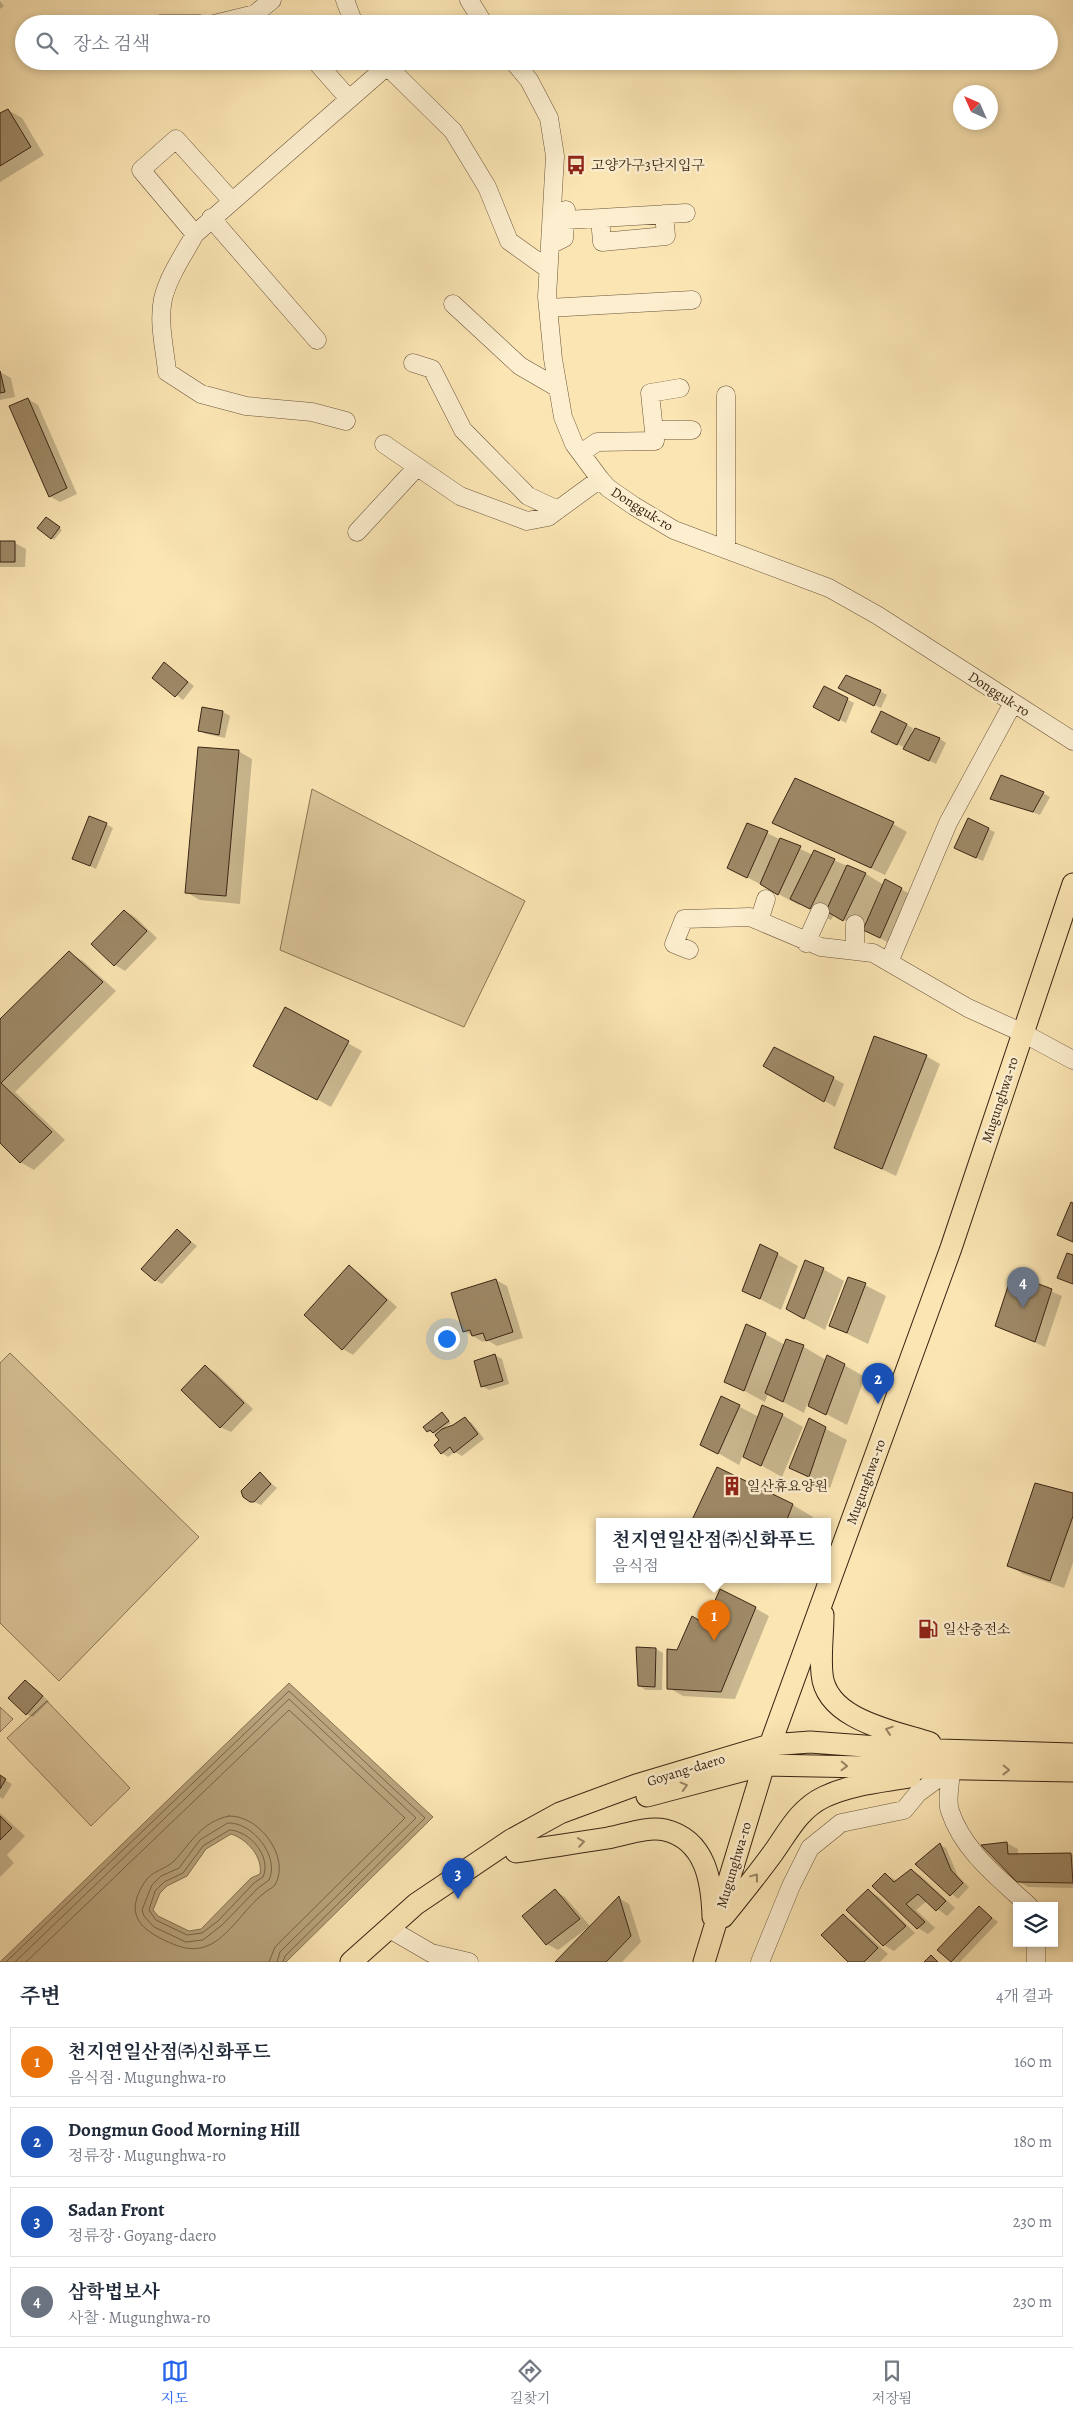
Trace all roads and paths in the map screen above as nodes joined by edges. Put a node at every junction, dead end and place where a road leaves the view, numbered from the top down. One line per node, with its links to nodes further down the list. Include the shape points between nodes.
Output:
1 (272, 0): 4 (street)
2 (345, 0): 5 (street)
3 (469, 0): 6 (street)
4 (251, 15)
5 (351, 15)
6 (478, 15)
7 (323, 70): 11 (street)
8 (378, 70): 11 (street)
9 (390, 70): 21 (street, via 453,131 488,187 509,241)
10 (521, 70): 12 (street, Dongguk-ro, via 549,118 555,156)
11 (349, 99): 13 (street)
12 (553, 197): 18 (street, via 566,210); 20 (street, Dongguk-ro)
13 (232, 200): 16 (street); 19 (street, via 176,139 141,170)
14 (686, 213): 15 (street)
15 (664, 214): 17 (street); 17 (street, via 666,236 602,242)
16 (211, 218): 19 (street); 25 (street)
17 (600, 218): 18 (street)
18 (566, 220): 20 (street, via 564,238)
19 (195, 234): 30 (street, via 163,299 162,326 168,372 201,394 219,399 246,406 312,412)
20 (550, 245): 21 (street, Dongguk-ro)
21 (548, 269): 24 (street, Dongguk-ro)
22 (692, 300): 24 (street)
23 (453, 304): 27 (street, via 520,366)
24 (548, 308): 27 (street, Dongguk-ro)
25 (317, 340)
26 (413, 363): 37 (street, via 432,369 463,430 528,496)
27 (558, 388): 34 (street, Dongguk-ro, via 563,417)
28 (680, 388): 31 (street, via 650,393)
29 (726, 395): 39 (street)
30 (346, 421)
31 (654, 430): 32 (street); 34 (street, via 655,441 597,442)
32 (692, 430)
33 (384, 444): 35 (street)
34 (581, 453): 36 (street, Dongguk-ro)
35 (416, 467): 37 (street, via 460,496 527,521); 38 (street)
36 (600, 479): 37 (street); 39 (street, Dongguk-ro, via 634,506 674,530)
37 (558, 510)
38 (357, 532)
39 (726, 549): 40 (street, Dongguk-ro, via 829,588 877,615)
40 (1013, 703): 41 (street, Dongguk-ro); 50 (street, via 948,823)
41 (1073, 741)
42 (1073, 884): 51 (main road, Mugunghwa-ro)
43 (766, 899): 45 (street)
44 (820, 912): 47 (street)
45 (758, 921): 47 (street); 48 (street, via 750,917 684,919 674,944)
46 (855, 924): 49 (street)
47 (806, 943): 49 (street, via 821,948)
48 (690, 950)
49 (855, 951): 50 (street, via 873,953)
50 (890, 962): 51 (street, via 975,1011)
51 (1023, 1033): 52 (street); 53 (main road, Mugunghwa-ro, via 951,1248)
52 (1073, 1060)
53 (831, 1579)
54 (829, 1583): 55 (main road, Mugunghwa-ro)
55 (824, 1598): 57 (main road, Mugunghwa-ro); 58 (main road, one-way to 55, via 862,1720 834,1702 822,1675)
56 (1073, 1754): 58 (main road, Goyang-daero)
57 (767, 1755): 58 (main road, Goyang-daero); 60 (main road, Goyang-daero, one-way to 57, via 553,1832 633,1799); 62 (main road, Mugunghwa-ro); 63 (main road, Goyang-daero, via 636,1785 560,1813 511,1840 416,1904)
58 (952, 1760): 59 (main road, Goyang-daero, one-way to 59); 61 (street, via 949,1810 966,1843); 62 (main road, one-way to 58, via 774,1852 791,1824 807,1808 824,1797 850,1788); 69 (street, via 904,1810 841,1823 810,1848)
59 (1073, 1770)
60 (516, 1852): 62 (main road, one-way to 62, via 642,1830 664,1830 687,1841 704,1860 712,1891); 63 (main road, Goyang-daero)
61 (1025, 1902)
62 (714, 1929): 68 (main road, Mugunghwa-ro)
63 (394, 1932): 65 (main road, Goyang-daero); 66 (main road, Goyang-daero); 67 (street, via 431,1952)
64 (1036, 1947): 70 (street)
65 (351, 1962)
66 (371, 1962)
67 (469, 1962)
68 (704, 1962)
69 (760, 1962)
70 (1036, 1962)

